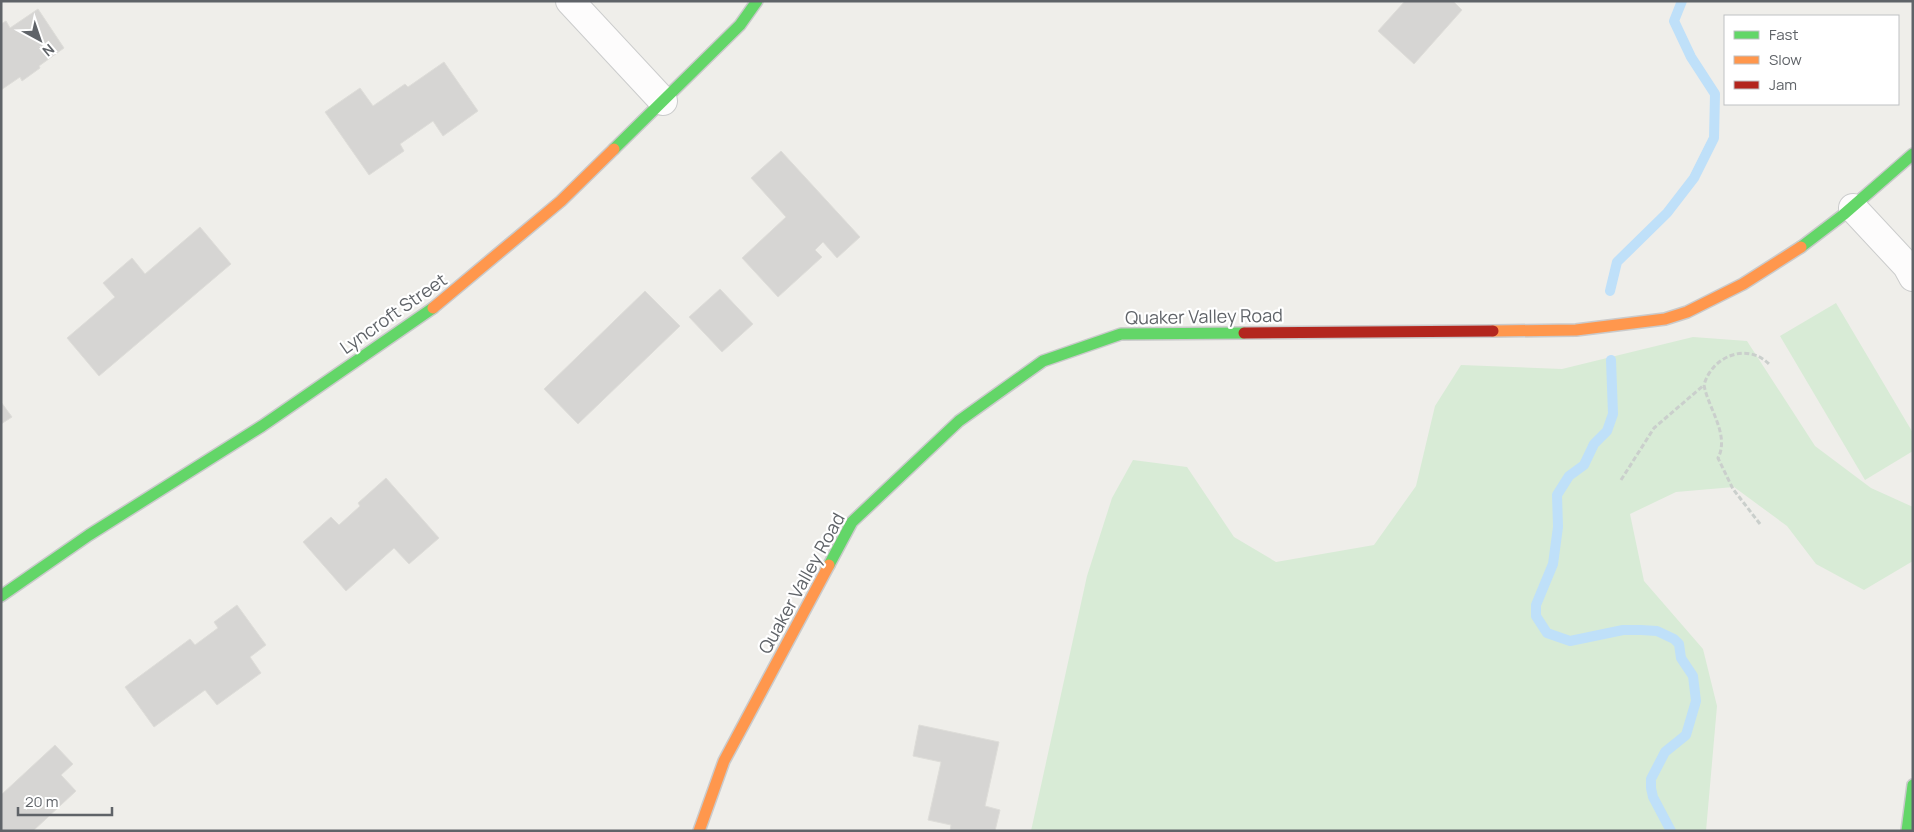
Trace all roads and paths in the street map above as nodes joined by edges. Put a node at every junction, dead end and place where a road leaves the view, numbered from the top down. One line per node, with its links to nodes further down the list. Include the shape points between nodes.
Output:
1 (570, 1): 3 (street)
2 (757, 1): 3 (street, Lyncroft Street, via 740,25)
3 (663, 101): 11 (street, Lyncroft Street, via 561,201 444,301 262,426 89,535)
4 (1913, 154): 5 (street, Quaker Valley Road)
5 (1853, 208): 6 (street, via 1907,266); 13 (street, Quaker Valley Road, via 1800,250 1743,285 1678,316 1649,323 1576,330 1122,334 1043,361 959,421 852,522 724,761)
6 (1913, 278)
7 (1769, 364): 8 (path, via 1759,355 1744,353 1725,357 1706,378)
8 (1704, 385): 9 (path, via 1654,428); 10 (path, via 1721,435 1722,450 1718,458 1733,489)
9 (1621, 480)
10 (1760, 524)
11 (1, 596)
12 (1913, 785): 14 (street)
13 (699, 831)
14 (1907, 831)

